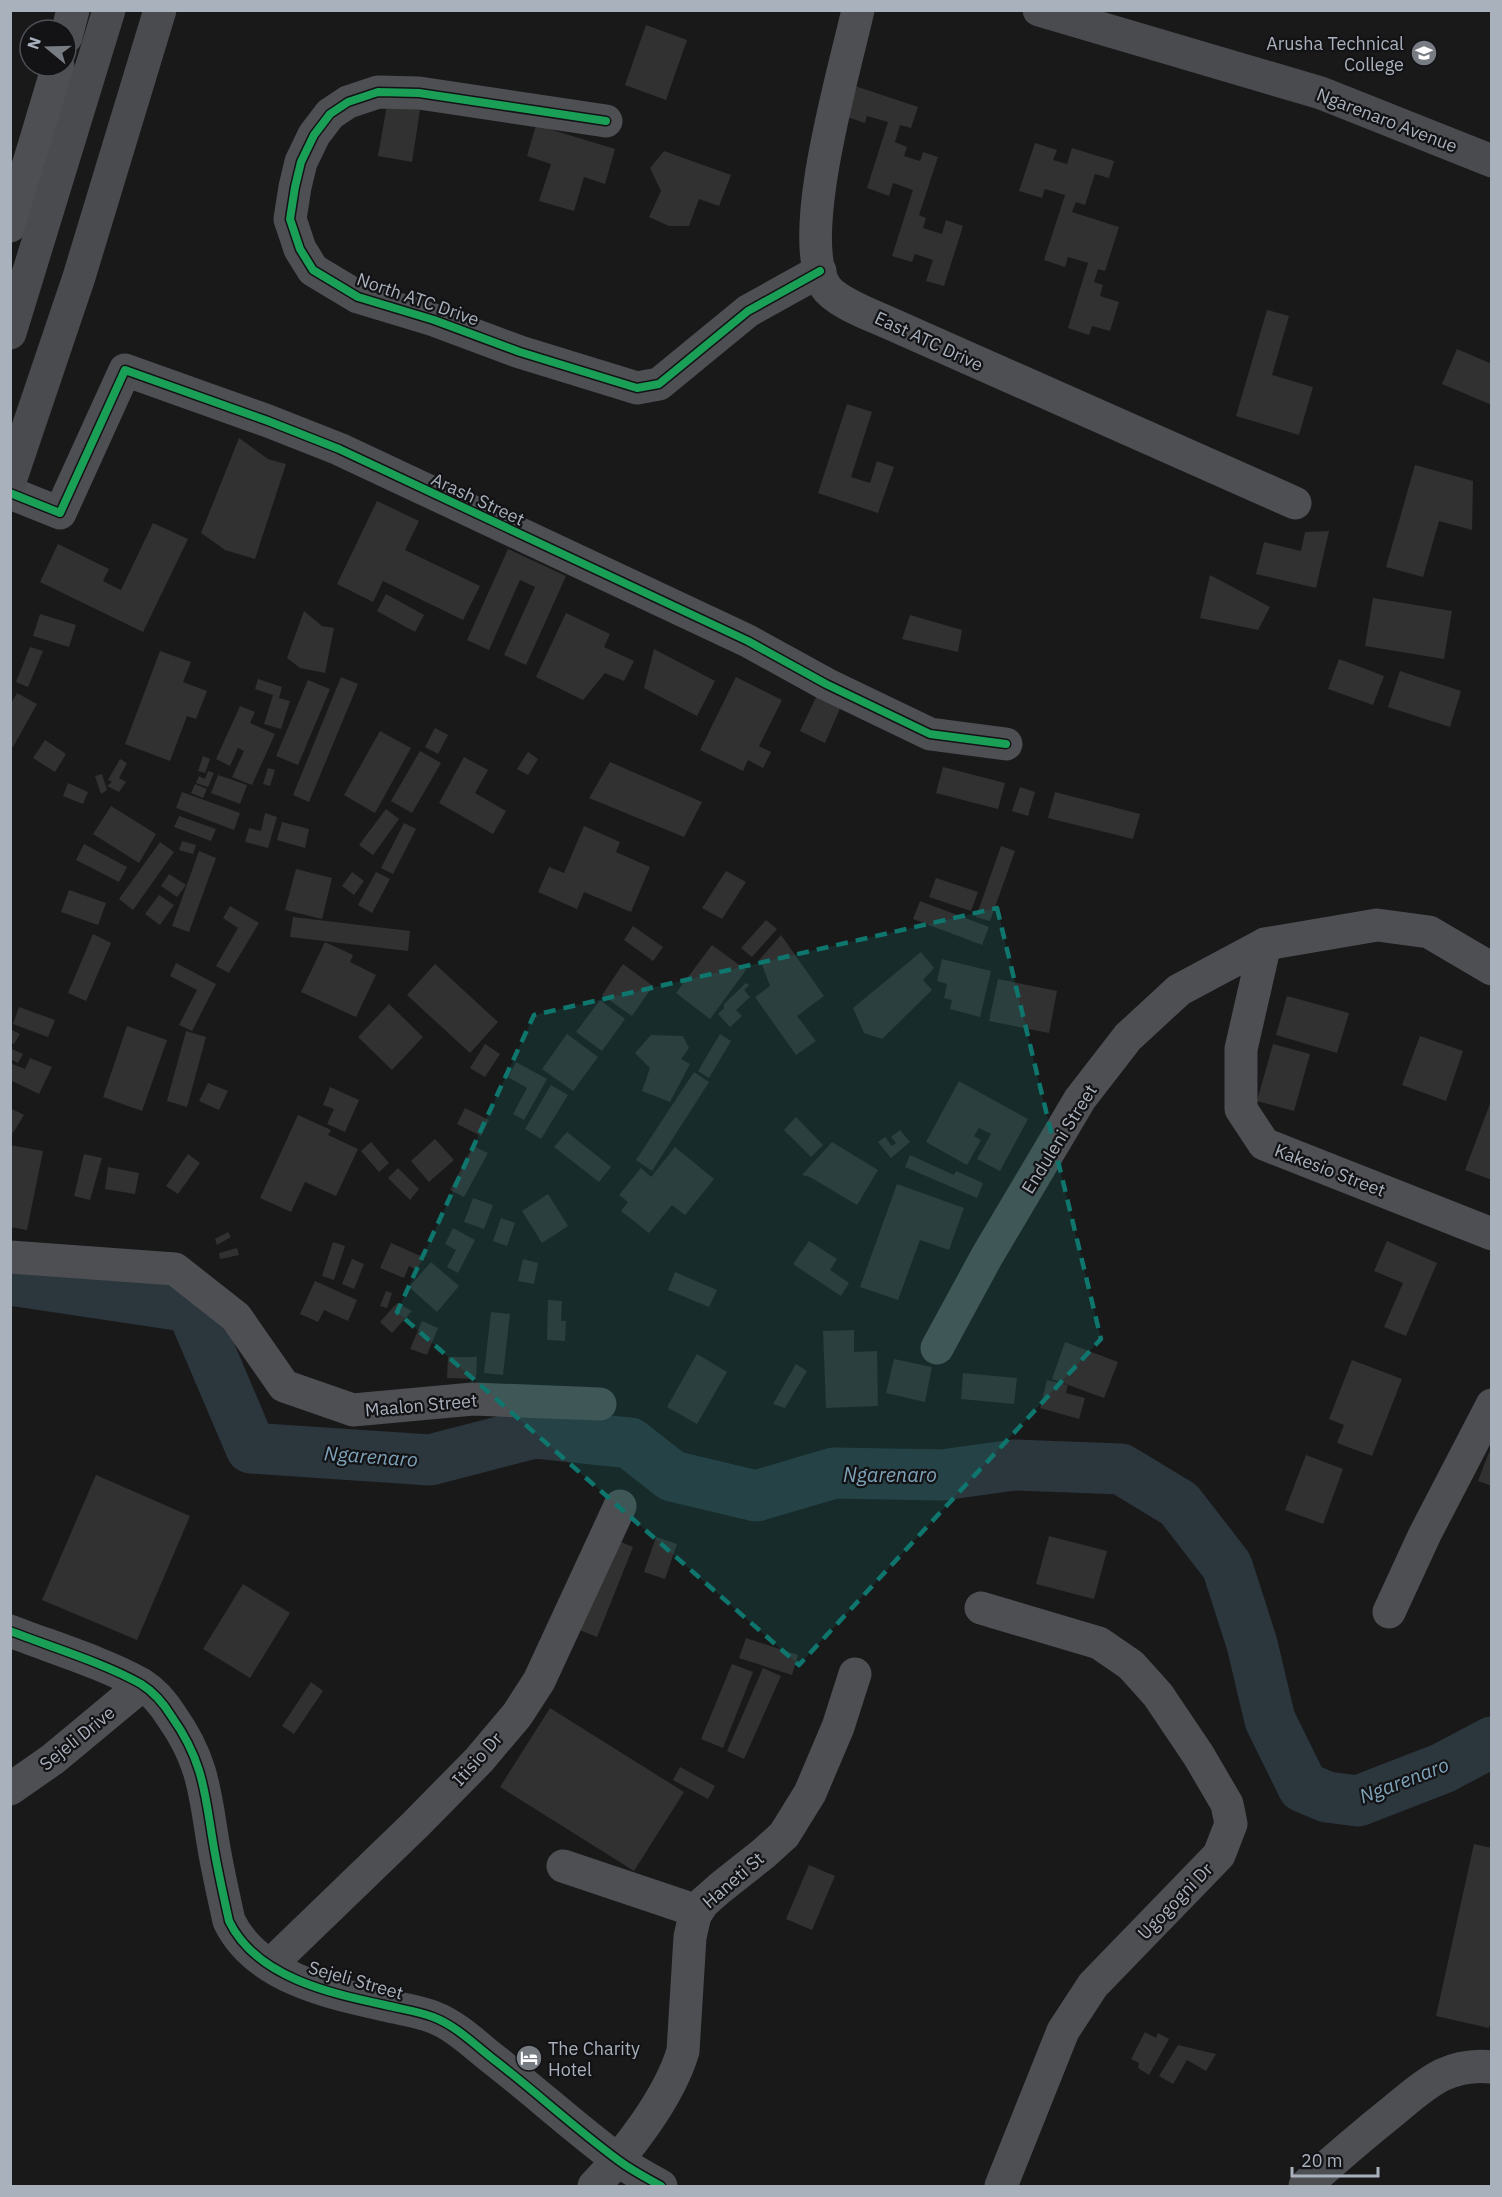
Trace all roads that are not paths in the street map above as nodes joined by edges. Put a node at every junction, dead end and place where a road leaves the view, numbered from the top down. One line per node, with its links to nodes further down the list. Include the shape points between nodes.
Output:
1 (109, 10): 9 (highway)
2 (160, 10): 12 (highway, via 79,277)
3 (858, 10): 10 (street, East ATC Drive, via 820,177 814,239)
4 (1039, 10): 7 (highway, Ngarenaro Avenue, via 1321,93)
5 (54, 78): 8 (street)
6 (606, 121): 10 (street, North ATC Drive, via 419,93 378,92 348,102 330,114 301,162 290,219 300,249 313,270 358,297 637,388 659,384 748,311)
7 (1491, 161)
8 (10, 226)
9 (21, 266): 11 (highway)
10 (820, 271): 14 (street, East ATC Drive, via 826,287 842,300)
11 (10, 333)
12 (10, 481)
13 (10, 493): 15 (street, Arash Street, via 60,513 125,370 339,449 748,641 930,734)
14 (1295, 503)
15 (1006, 744)
16 (1265, 944): 17 (street, Enduleni Street, via 1377,925 1429,932); 18 (street, Kakesio Street, via 1241,1049 1241,1109 1264,1144); 20 (street, Enduleni Street, via 1179,990 1128,1037 1080,1099)
17 (1491, 969)
18 (1491, 1234)
19 (10, 1257): 21 (street, Maalon Street, via 175,1269 236,1317 284,1386 353,1410 473,1399)
20 (937, 1348)
21 (600, 1404)
22 (1491, 1405): 25 (street)
23 (620, 1506): 32 (street, Itisio Dr, via 539,1682 517,1715 415,1825)
24 (981, 1608): 37 (street, Ugogogni Dr, via 1099,1642 1131,1665 1158,1695 1199,1756 1227,1804 1231,1824 1220,1855 1093,1985 1063,2031)
25 (1389, 1612)
26 (10, 1631): 28 (street, Sejeli Street)
27 (855, 1674): 31 (street, Haneti St, via 810,1793 784,1835)
28 (142, 1685): 29 (street, Sejeli Drive, via 53,1759); 32 (street, Sejeli Street, via 161,1701 195,1756 208,1801 229,1921 240,1939)
29 (10, 1789)
30 (563, 1866): 31 (street)
31 (697, 1911): 34 (street, Haneti St, via 690,1937 681,2058 656,2106)
32 (270, 1965): 34 (street, Sejeli Street, via 344,1996 436,2018)
33 (1491, 2067): 38 (street, via 1457,2069 1419,2090)
34 (619, 2160): 35 (street, Haneti St); 36 (street, Sejeli Street)
35 (594, 2187)
36 (661, 2187)
37 (1001, 2187)
38 (1305, 2187)

